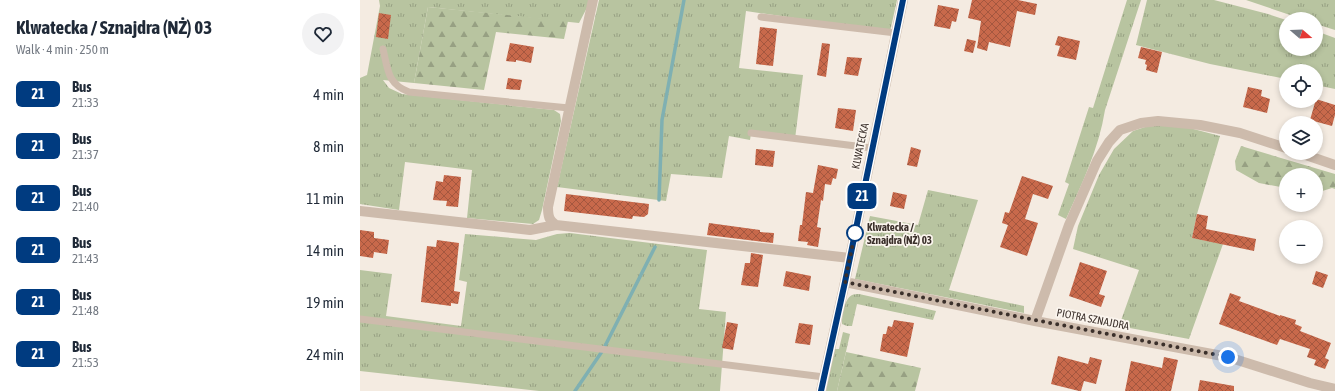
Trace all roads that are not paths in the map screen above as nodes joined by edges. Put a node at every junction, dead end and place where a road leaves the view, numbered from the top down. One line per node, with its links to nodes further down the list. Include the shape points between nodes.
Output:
1 (593, 0): 6 (street)
2 (903, 0): 4 (street, KLWATECKA)
3 (761, 17): 4 (lane)
4 (896, 33): 9 (street, KLWATECKA)
5 (383, 49): 6 (lane, via 390,79 401,89)
6 (569, 108): 13 (street, via 548,207 548,216)
7 (751, 133): 9 (lane)
8 (1279, 146): 17 (street, via 1240,133 1158,120 1141,122 1120,130 1097,161 1069,225)
9 (872, 148): 14 (street, KLWATECKA)
10 (1322, 160): 11 (street)
11 (1335, 164)
12 (360, 211): 13 (street, via 530,230)
13 (556, 226): 14 (street)
14 (850, 258): 15 (street, KLWATECKA)
15 (845, 282): 17 (street, PIOTRA SZNAJDRA); 18 (street, KLWATECKA)
16 (360, 319): 18 (lane)
17 (1035, 320): 19 (street, PIOTRA SZNAJDRA, via 1228,357)
18 (824, 377): 21 (street, KLWATECKA)
19 (1308, 387): 20 (street, PIOTRA SZNAJDRA)
20 (1335, 389)
21 (821, 391)

